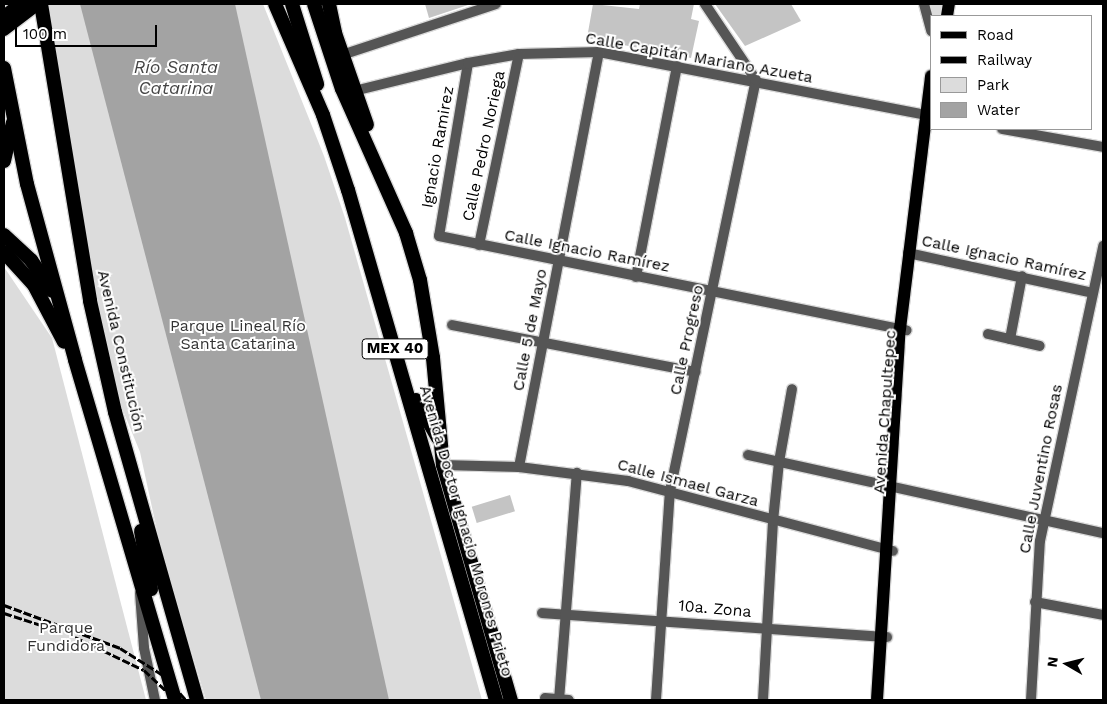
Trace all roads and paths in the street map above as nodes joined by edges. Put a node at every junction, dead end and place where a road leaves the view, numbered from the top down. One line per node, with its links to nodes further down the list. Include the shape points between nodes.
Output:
1 (21, 4): 10 (highway)
2 (38, 4): 12 (main road); 54 (highway, Avenida Constitución, via 90,301)
3 (274, 4): 23 (highway, Avenida Doctor Ignacio Morones Prieto / MEX 40)
4 (292, 4): 23 (highway, via 314,73)
5 (314, 4): 20 (highway)
6 (329, 4): 14 (highway)
7 (496, 4): 14 (street)
8 (704, 4): 19 (street)
9 (924, 4): 11 (street)
10 (4, 17)
11 (930, 26)
12 (4, 30)
13 (599, 52): 15 (street, Calle Capitán Mariano Azueta); 17 (street, Calle Capitán Mariano Azueta); 35 (street, Calle 5 de Mayo)
14 (342, 54): 20 (highway)
15 (519, 54): 16 (street, Calle Capitán Mariano Azueta); 31 (street, Calle Pedro Noriega)
16 (468, 63): 20 (street, Calle Capitán Mariano Azueta); 30 (street, Ignacio Ramirez)
17 (677, 66): 19 (street, Calle Capitán Mariano Azueta); 36 (street)
18 (4, 68): 22 (highway)
19 (756, 80): 24 (street, Calle Capitán Mariano Azueta); 38 (street, Calle Progreso)
20 (350, 92): 51 (highway, Avenida Doctor Ignacio Morones Prieto / MEX 40, via 369,128 371,155 406,233 420,280 433,358)
21 (930, 98): 24 (main road, Avenida Chapultepec)
22 (14, 112): 28 (highway); 40 (highway, via 28,184)
23 (323, 115): 49 (highway, Avenida Doctor Ignacio Morones Prieto / MEX 40)
24 (929, 119): 34 (main road, Avenida Chapultepec)
25 (1017, 130): 26 (street)
26 (1032, 131): 27 (street)
27 (1103, 147)
28 (4, 161)
29 (4, 236): 40 (highway, via 38,270)
30 (439, 236): 31 (street, Calle Ignacio Ramírez)
31 (479, 244): 35 (street, Calle Ignacio Ramírez)
32 (1103, 246): 39 (street, Calle Juventino Rosas)
33 (4, 252): 47 (highway, via 34,285)
34 (911, 253): 37 (street, Calle Ignacio Ramírez); 42 (main road, Avenida Chapultepec)
35 (559, 262): 36 (street, Calle Ignacio Ramírez); 45 (street, Calle 5 de Mayo)
36 (636, 276): 38 (street, Calle Ignacio Ramírez)
37 (1022, 276): 39 (street, Calle Ignacio Ramírez); 44 (street)
38 (712, 292): 42 (street, Calle Ignacio Ramírez); 48 (street, Calle Progreso)
39 (1093, 293): 61 (street, Calle Juventino Rosas)
40 (62, 310): 47 (highway)
41 (452, 325): 45 (street)
42 (903, 330): 58 (main road, Avenida Chapultepec)
43 (988, 334): 44 (street)
44 (1010, 339): 46 (street)
45 (544, 342): 48 (street); 56 (street, Calle 5 de Mayo)
46 (1040, 346)
47 (75, 360): 64 (highway)
48 (696, 372): 59 (street, Calle Progreso)
49 (405, 380): 51 (highway); 77 (highway, Avenida Doctor Ignacio Morones Prieto / MEX 40)
50 (792, 389): 53 (street)
51 (439, 441): 55 (highway, Avenida Doctor Ignacio Morones Prieto / MEX 40)
52 (748, 455): 53 (street)
53 (779, 462): 58 (street); 60 (street)
54 (130, 464): 72 (highway); 76 (highway, Avenida Constitución)
55 (443, 465): 56 (street, Calle Ismael Garza); 78 (highway, Avenida Doctor Ignacio Morones Prieto / MEX 40)
56 (519, 467): 57 (street, Calle Ismael Garza)
57 (577, 473): 59 (street, Calle Ismael Garza); 67 (street)
58 (894, 489): 61 (street); 63 (main road, Avenida Chapultepec)
59 (670, 491): 60 (street, Calle Ismael Garza); 69 (street, Calle Progreso)
60 (773, 521): 63 (street, Calle Ismael Garza); 70 (street)
61 (1044, 521): 62 (street); 65 (street, Calle Juventino Rosas)
62 (1103, 533)
63 (890, 550): 71 (main road, Avenida Chapultepec)
64 (139, 578): 72 (highway); 74 (street, via 144,648)
65 (1035, 602): 68 (street); 84 (street, Calle Juventino Rosas)
66 (542, 613): 67 (street, 10a. Zona)
67 (564, 614): 69 (street, 10a. Zona); 79 (street)
68 (1103, 615)
69 (661, 619): 70 (street, 10a. Zona); 80 (street, Calle Progreso)
70 (768, 628): 71 (street, 10a. Zona); 81 (street)
71 (884, 637): 82 (main road); 83 (main road, Avenida Chapultepec)
72 (161, 652): 75 (highway)
73 (545, 698): 79 (street)
74 (155, 700)
75 (175, 700)
76 (197, 700)
77 (496, 700)
78 (511, 700)
79 (563, 700)
80 (656, 700)
81 (763, 700)
82 (876, 700)
83 (883, 700)
84 (1031, 700)

